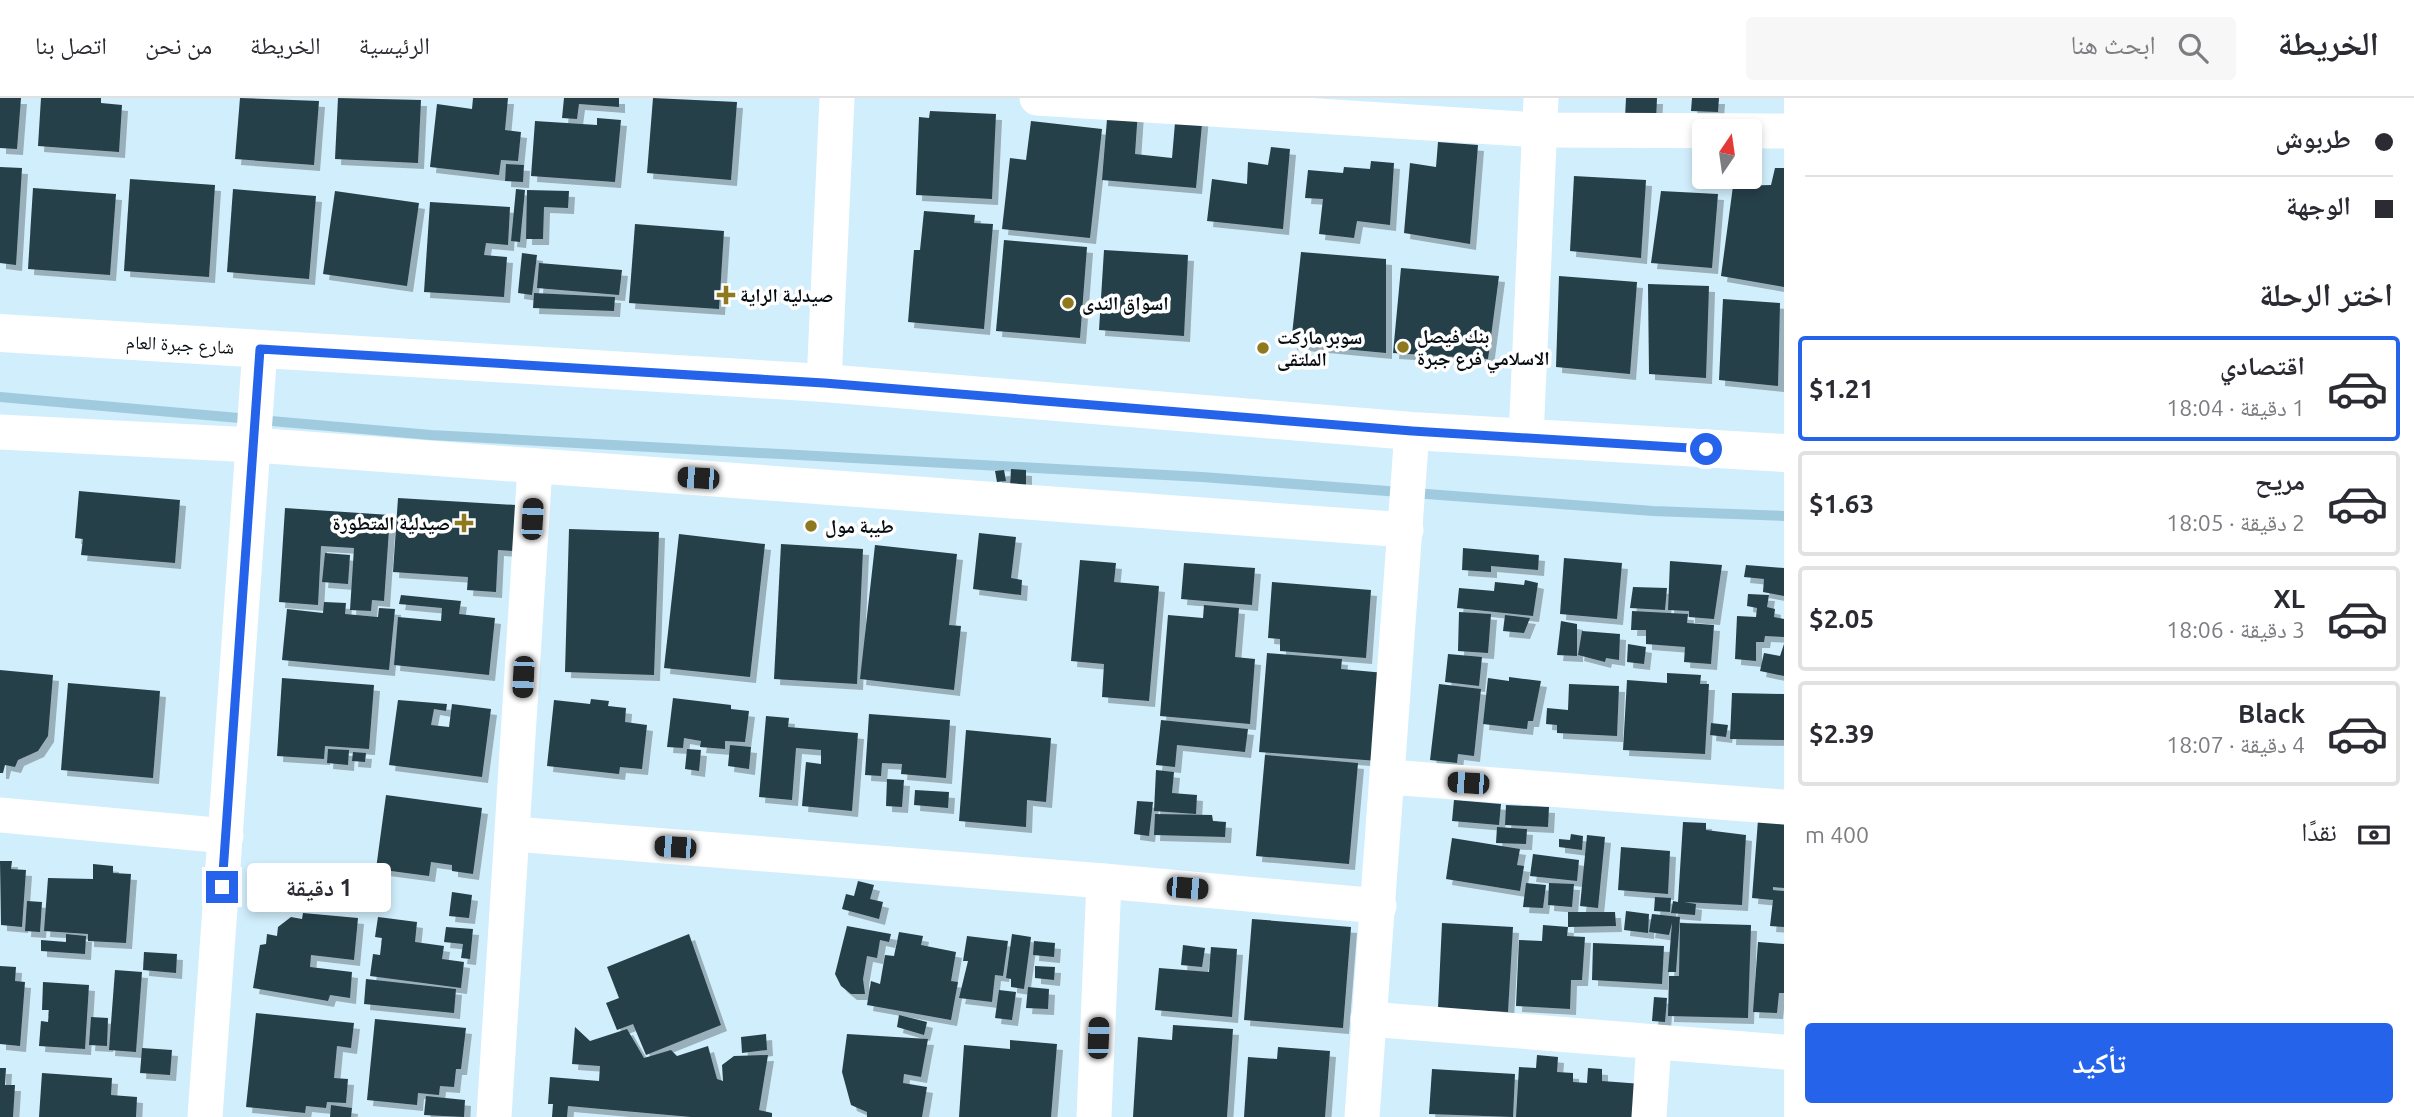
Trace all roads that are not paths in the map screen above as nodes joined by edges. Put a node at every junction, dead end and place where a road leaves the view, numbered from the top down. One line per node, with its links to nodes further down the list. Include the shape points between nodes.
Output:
1 (837, 98): 7 (street)
2 (1037, 98): 3 (street)
3 (1540, 114): 4 (street); 10 (street)
4 (1784, 131)
5 (0, 333): 6 (main road, شارع جبرة العام)
6 (260, 349): 7 (main road, شارع جبرة العام); 11 (street)
7 (824, 383): 8 (main road, شارع جبرة العام)
8 (1412, 431): 10 (main road, شارع جبرة العام); 14 (street)
9 (0, 432): 11 (street)
10 (1526, 438): 12 (main road, شارع جبرة العام)
11 (253, 445): 13 (street); 19 (street)
12 (1784, 453)
13 (535, 466): 14 (street); 18 (street)
14 (1406, 530): 15 (street)
15 (1389, 776): 16 (street); 21 (street)
16 (1784, 807)
17 (0, 815): 19 (street)
18 (514, 834): 20 (street); 26 (street)
19 (226, 836): 25 (street)
20 (1104, 881): 21 (street); 27 (street)
21 (1379, 906): 22 (street)
22 (1368, 1019): 23 (street); 28 (street)
23 (1654, 1042): 24 (street); 29 (street)
24 (1784, 1052)
25 (205, 1117)
26 (494, 1117)
27 (1094, 1117)
28 (1362, 1117)
29 (1649, 1117)

